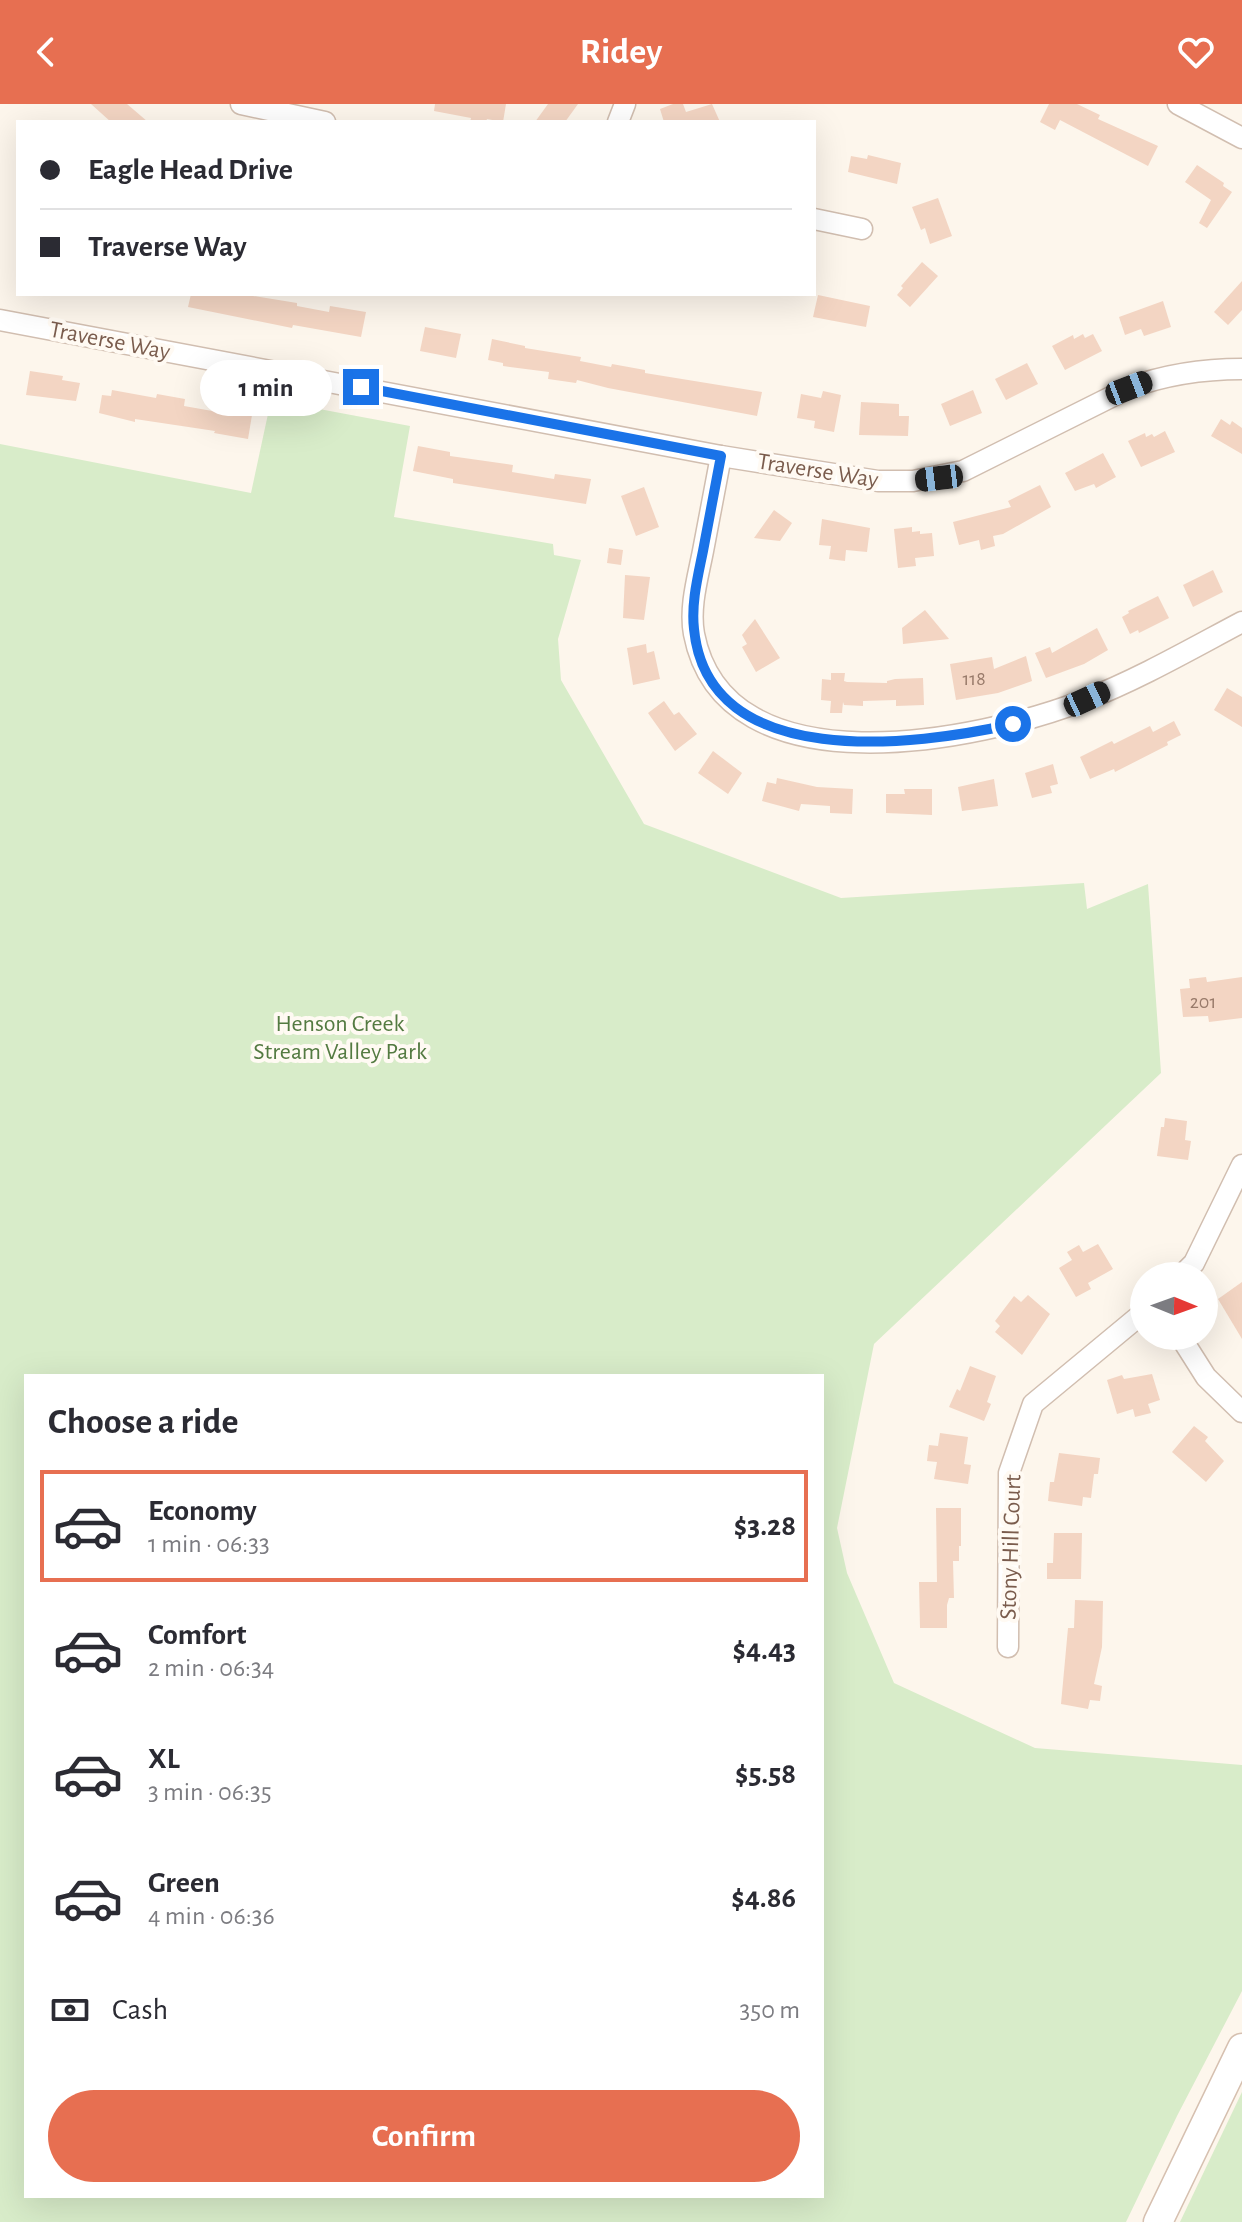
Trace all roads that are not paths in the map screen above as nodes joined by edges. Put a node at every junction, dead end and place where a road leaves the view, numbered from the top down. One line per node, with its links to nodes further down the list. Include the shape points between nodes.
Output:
1 (241, 104): 3 (street)
2 (1178, 104): 4 (street)
3 (316, 120)
4 (1242, 138)
5 (816, 219): 6 (street)
6 (862, 229)
7 (0, 320): 9 (street, Traverse Way)
8 (1242, 369): 9 (street, Traverse Way, via 1151,380 939,478 878,481)
9 (721, 456): 10 (street, via 697,583 694,634 703,665 722,693 759,722 786,733 903,742 1013,724 1087,699)
10 (1242, 622)
11 (1242, 1165): 12 (street)
12 (1194, 1262)
13 (1130, 1324): 16 (street, Stony Hill Court, via 1033,1404 1009,1473)
14 (1189, 1350): 15 (street, via 1206,1377)
15 (1242, 1412)
16 (1008, 1647)
17 (1242, 2048): 18 (main road)
18 (1158, 2222)

